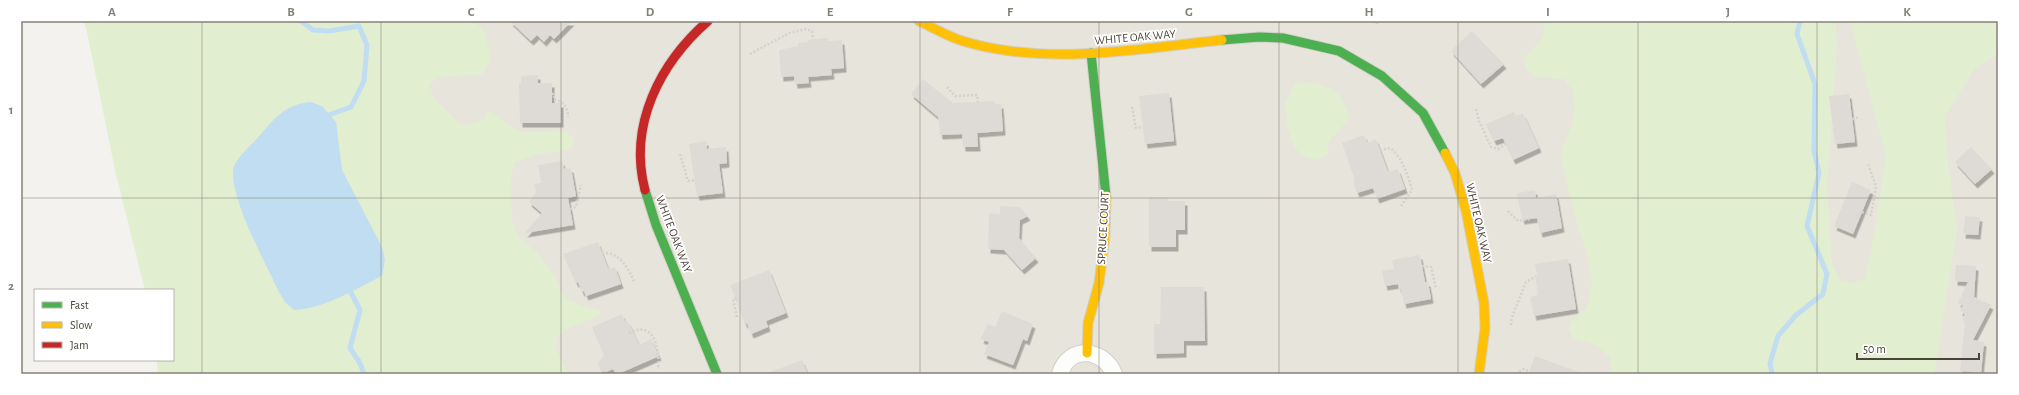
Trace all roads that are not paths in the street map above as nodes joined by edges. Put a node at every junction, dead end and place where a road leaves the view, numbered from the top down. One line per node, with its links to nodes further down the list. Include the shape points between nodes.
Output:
1 (708, 21): 5 (street, WHITE OAK WAY, via 693,32 666,66 648,108 640,157 650,211)
2 (919, 21): 3 (street, WHITE OAK WAY, via 965,42 1024,54)
3 (1091, 53): 4 (street, SPRUCE COURT, via 1106,211 1099,283 1088,323); 8 (street, WHITE OAK WAY, via 1259,37 1282,38 1340,51 1382,76 1423,113 1455,173 1466,211 1484,303)
4 (1087, 353): 6 (street, via 1072,358); 7 (street, via 1101,357 1112,368)
5 (717, 374)
6 (1060, 374)
7 (1114, 374)
8 (1479, 374)

